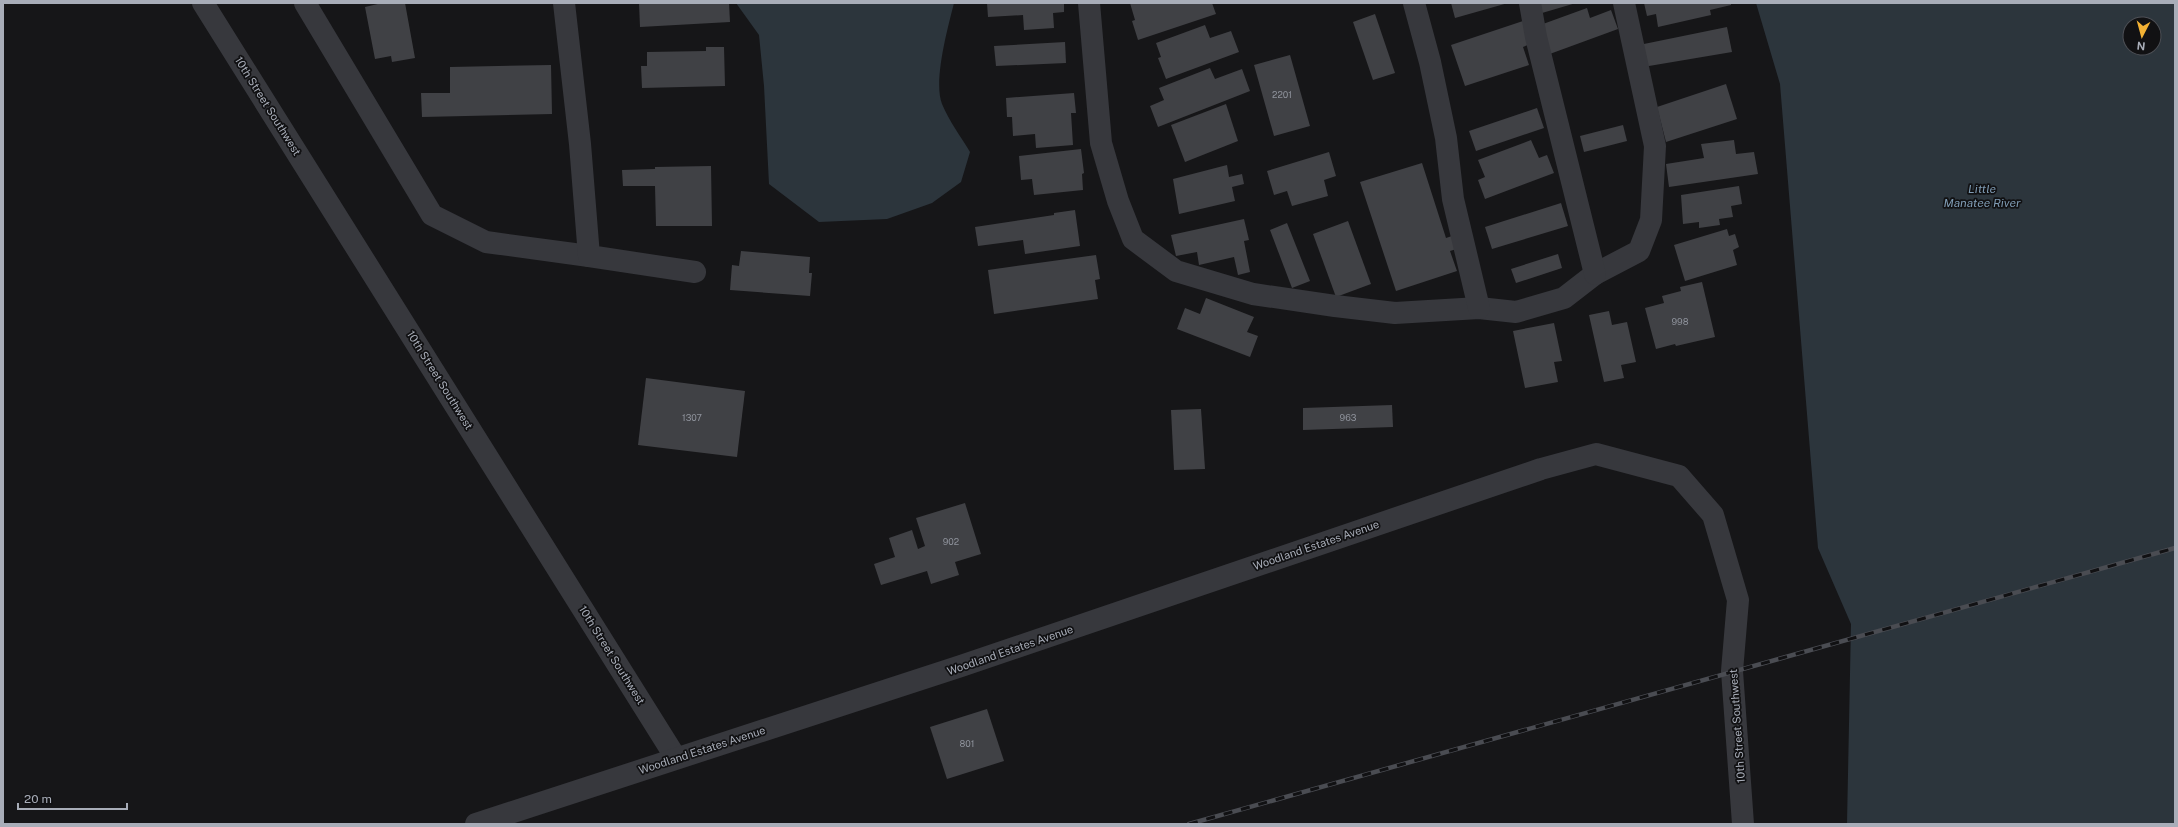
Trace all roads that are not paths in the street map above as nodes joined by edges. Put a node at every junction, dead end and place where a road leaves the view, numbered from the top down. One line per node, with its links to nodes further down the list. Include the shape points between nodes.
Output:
1 (203, 3): 13 (street, 10th Street Southwest)
2 (305, 3): 8 (street, via 432,215 486,242)
3 (564, 3): 8 (street, via 580,144)
4 (1089, 3): 11 (street, via 1101,143 1118,201 1133,239 1176,271 1253,294 1395,313)
5 (1414, 3): 11 (street, via 1430,62 1446,138 1454,199)
6 (1530, 3): 10 (street, via 1539,52)
7 (1624, 3): 10 (street, via 1655,146 1651,220 1639,251)
8 (589, 256): 9 (street)
9 (695, 272)
10 (1595, 274): 11 (street, via 1564,298 1516,312)
11 (1479, 308)
12 (1540, 469): 13 (street, Woodland Estates Avenue, via 969,664); 15 (street, 10th Street Southwest, via 1596,454 1679,476 1713,515 1738,600 1732,671)
13 (676, 758): 14 (street, Woodland Estates Avenue)
14 (476, 824)
15 (1743, 824)

